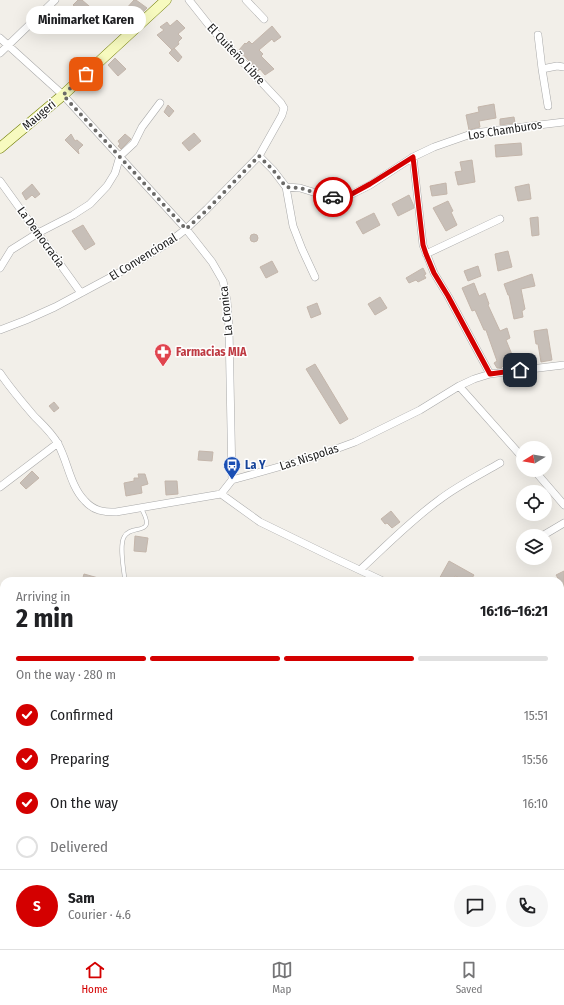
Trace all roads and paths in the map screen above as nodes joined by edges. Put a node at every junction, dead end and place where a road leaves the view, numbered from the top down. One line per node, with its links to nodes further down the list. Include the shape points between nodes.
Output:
1 (55, 0): 8 (street)
2 (166, 0): 12 (street, Maugeri)
3 (189, 0): 15 (street, El Quiteño Libre)
4 (246, 0): 5 (street)
5 (264, 19)
6 (538, 35): 11 (street)
7 (0, 38): 8 (street, La Cronica)
8 (8, 45): 9 (street); 12 (street, La Cronica)
9 (0, 53)
10 (564, 67): 11 (street)
11 (542, 68): 14 (street)
12 (63, 95): 17 (street, Maugeri); 18 (street, La Cronica)
13 (160, 103): 18 (street, via 142,127 134,143)
14 (548, 106)
15 (284, 108): 19 (street, El Convencional)
16 (564, 122): 20 (street, Los Chamburos, via 474,133)
17 (0, 148)
18 (120, 156): 24 (street, La Cronica); 25 (street, via 115,173 107,186 90,204)
19 (259, 156): 22 (street); 24 (street, El Convencional)
20 (413, 157): 22 (street, Los Chamburos, via 348,196 335,198 300,188); 26 (street)
21 (0, 181): 25 (street, La Democracia)
22 (286, 187): 28 (street, via 293,226)
23 (500, 219): 26 (street)
24 (186, 229): 29 (street, El Convencional, via 124,270); 39 (street, La Cronica, via 212,262 223,281 227,301)
25 (38, 233): 27 (street, via 11,250); 29 (street, La Democracia)
26 (426, 254): 33 (street)
27 (0, 268)
28 (315, 277)
29 (81, 293): 30 (street, El Convencional, via 49,310)
30 (0, 330)
31 (564, 365): 33 (street, Las Nispolas)
32 (0, 373): 35 (street)
33 (490, 374): 34 (street, Las Nispolas)
34 (459, 386): 36 (street); 39 (street, Las Nispolas, via 420,410 355,442 314,457)
35 (58, 443): 40 (street); 43 (street, via 77,491 85,502 103,512)
36 (516, 450)
37 (500, 464): 46 (street, via 440,499 412,521)
38 (540, 477): 42 (street)
39 (232, 480): 41 (street)
40 (0, 487)
41 (221, 494): 43 (street); 46 (street, via 260,522)
42 (564, 504)
43 (142, 508): 47 (lane, via 146,524 128,532 122,543)
44 (564, 523): 45 (street)
45 (552, 530)
46 (360, 570): 48 (street)
47 (125, 577)
48 (375, 577)

